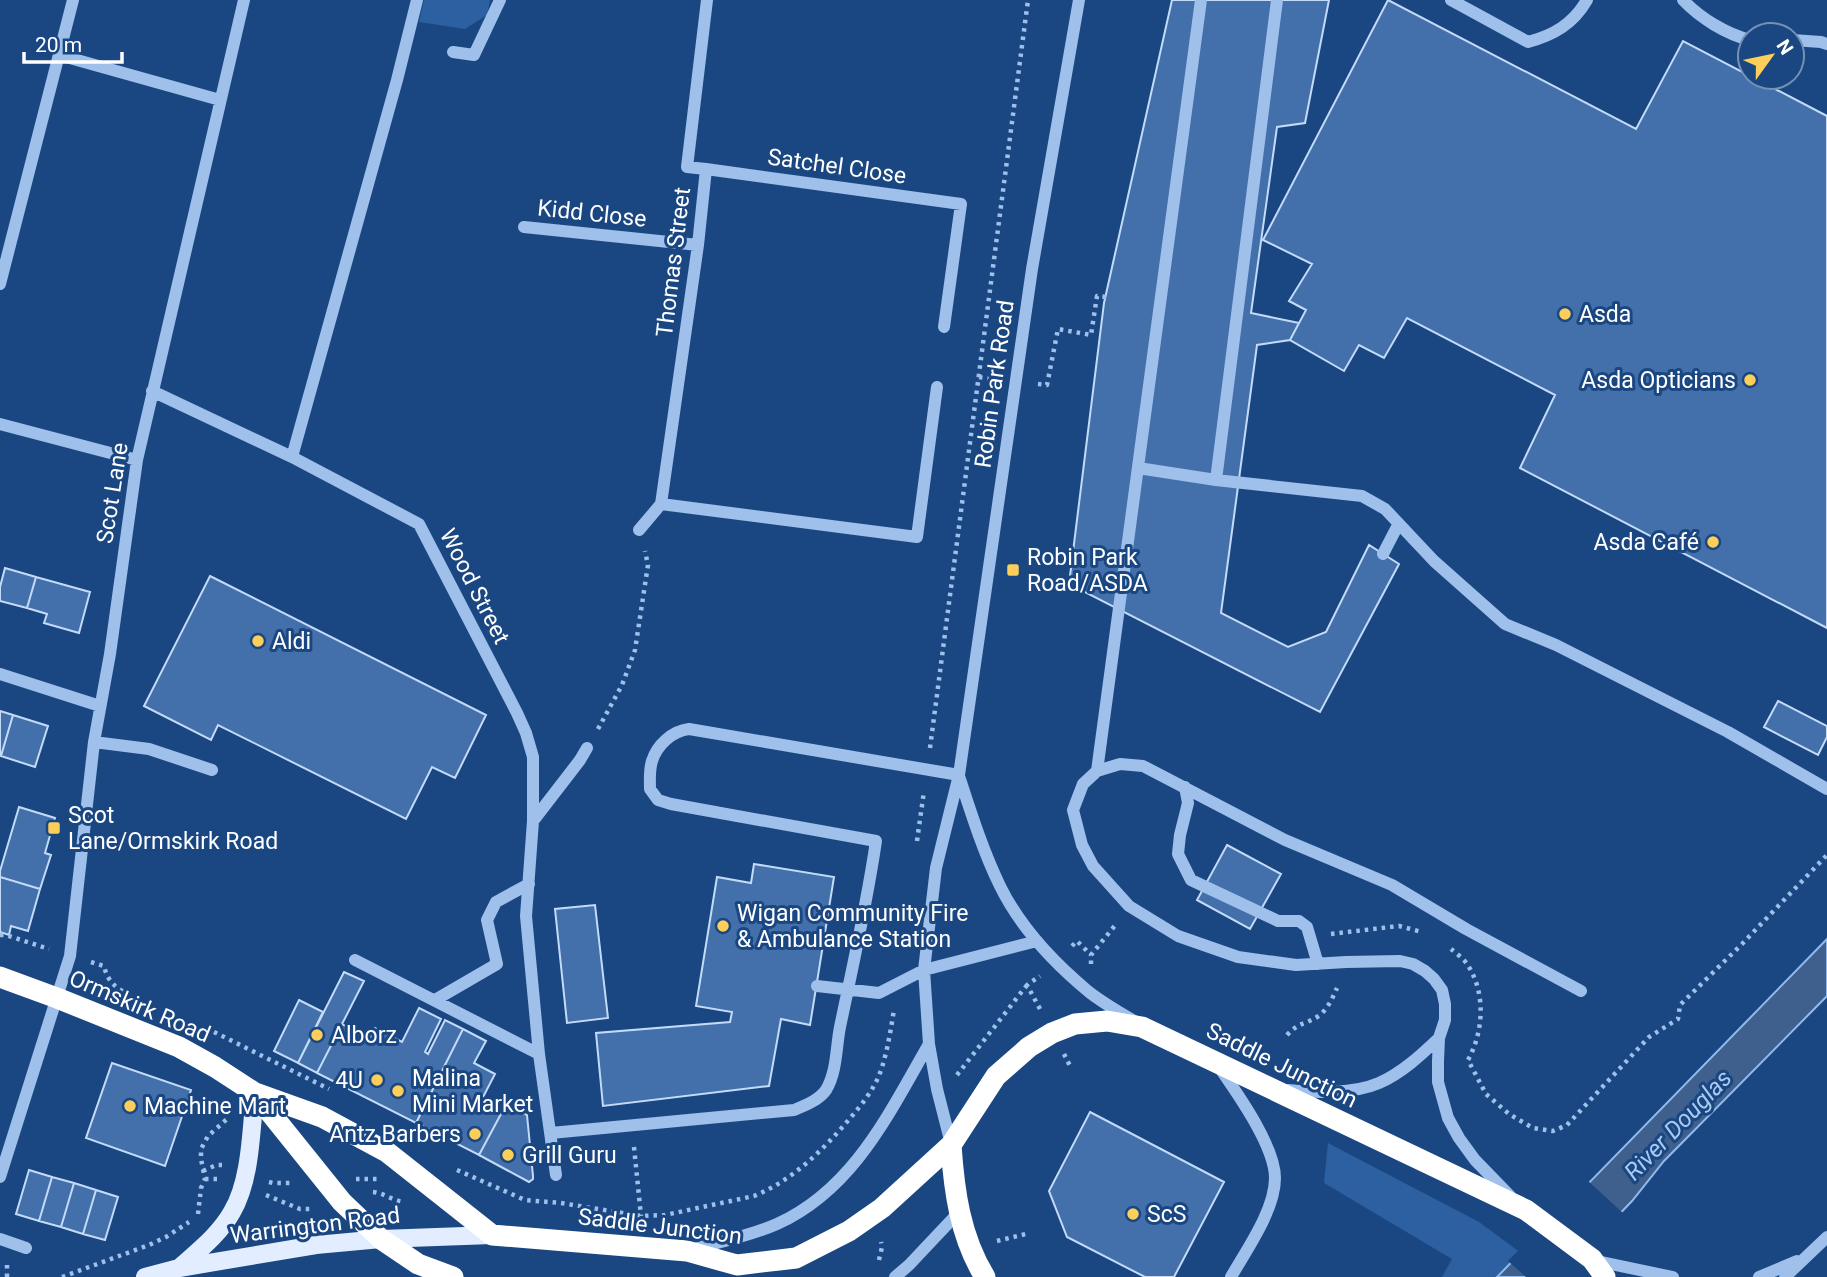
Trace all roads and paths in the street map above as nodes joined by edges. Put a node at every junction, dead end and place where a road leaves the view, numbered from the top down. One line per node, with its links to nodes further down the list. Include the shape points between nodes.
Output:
1 (73, 0): 17 (street)
2 (244, 0): 18 (street, Scot Lane)
3 (417, 0): 29 (street)
4 (500, 0): 16 (street, via 474,55)
5 (707, 0): 19 (street, Thomas Street, via 687,167)
6 (1028, 0): 39 (path)
7 (1079, 0): 44 (street, Robin Park Road, via 1032,269)
8 (1200, 0): 31 (street)
9 (1276, 0): 32 (street)
10 (1451, 0): 11 (street, via 1528,42 1562,28)
11 (1587, 0)
12 (1683, 0): 13 (street)
13 (1736, 34)
14 (1806, 41): 15 (street)
15 (1827, 44)
16 (453, 52)
17 (59, 55): 18 (street); 22 (street)
18 (220, 100): 27 (street, Scot Lane)
19 (706, 169): 21 (street, Thomas Street); 24 (street, Satchel Close, via 961,204)
20 (524, 227): 21 (street, Kidd Close)
21 (698, 244): 33 (street, Thomas Street)
22 (0, 284)
23 (1106, 297): 25 (path, via 1097,296 1091,335 1058,330)
24 (944, 327)
25 (1046, 385)
26 (937, 387): 33 (street, via 917,537)
27 (152, 391): 29 (street, Wood Street); 30 (street, Scot Lane)
28 (0, 424): 30 (street)
29 (292, 457): 47 (street, Wood Street, via 419,524 526,733 533,757)
30 (137, 460): 38 (street, Scot Lane)
31 (1138, 468): 32 (street); 43 (street)
32 (1216, 480): 34 (street, via 1362,496 1385,509)
33 (662, 504): 35 (street)
34 (1398, 524): 36 (street); 46 (street, via 1505,624 1728,732)
35 (639, 530): 41 (path, via 648,565 635,650 622,685)
36 (1383, 554)
37 (0, 674): 38 (street)
38 (100, 706): 40 (street, Scot Lane)
39 (934, 717)
40 (94, 742): 42 (street, via 149,749); 62 (street, Scot Lane, via 70,956)
41 (587, 748): 47 (street)
42 (212, 770)
43 (1097, 771): 45 (street, via 1121,764 1143,766); 49 (street, via 1083,784 1073,810 1093,866)
44 (959, 775): 50 (street, Robin Park Road, via 1000,888); 55 (street, Robin Park Road, via 936,867); 60 (street, via 689,729 668,738 652,760 650,789 658,800 876,841)
45 (1185, 787): 53 (street, via 1188,803 1178,854 1191,880 1279,922 1299,921 1307,927); 61 (street, via 1285,840 1392,885)
46 (1827, 789)
47 (533, 821): 48 (street, Wood Street)
48 (529, 884): 64 (street, via 496,902 487,920 497,964); 71 (street, Wood Street, via 526,916)
49 (1129, 906): 52 (path, via 1091,955 1077,941); 53 (street, via 1178,936 1238,957)
50 (1037, 941): 52 (street, Robin Park Road); 55 (street)
51 (355, 960): 64 (street)
52 (1055, 961): 57 (path); 65 (street, Robin Park Road, via 1090,993)
53 (1318, 964): 69 (street, via 1400,961 1425,971 1442,990 1446,1004)
54 (104, 966): 63 (path, via 115,987)
55 (924, 970): 60 (street, via 878,992); 70 (street, Robin Park Road)
56 (0, 977): 62 (highway, Ormskirk Road)
57 (1027, 985): 67 (path); 74 (path)
58 (817, 986): 60 (street)
59 (1337, 988): 68 (path, via 1320,1016)
60 (848, 989): 79 (street, via 832,1077 824,1092 810,1103 794,1110)
61 (1581, 990)
62 (57, 998): 77 (highway, Ormskirk Road, via 178,1047); 86 (street, Scot Lane)
63 (135, 998)
64 (435, 1000): 71 (street)
65 (1142, 1027): 67 (highway, Saddle Junction, via 1107,1021 1075,1024); 72 (highway, Saddle Junction)
66 (208, 1030): 76 (path)
67 (1052, 1033): 73 (path); 81 (highway, Saddle Junction, via 996,1076)
68 (1287, 1035)
69 (1440, 1038): 75 (street, via 1377,1084 1330,1091); 95 (street, via 1438,1082 1448,1118 1475,1160)
70 (929, 1044): 81 (street, Robin Park Road); 103 (street, via 872,1141 820,1198 769,1227)
71 (539, 1054): 80 (street, Wood Street)
72 (1214, 1061): 75 (highway, Saddle Junction); 112 (street, via 1257,1127 1275,1177 1263,1220)
73 (1070, 1066)
74 (954, 1078)
75 (1266, 1087): 95 (highway, Saddle Junction)
76 (329, 1089)
77 (255, 1093): 84 (path, via 204,1143); 98 (highway, Ormskirk Road, via 322,1117 387,1152); 101 (highway, Ormskirk Road, via 342,1202); 106 (main road, via 238,1200 213,1238)
78 (867, 1097): 97 (path, via 825,1147 765,1192 682,1212)
79 (632, 1125): 80 (street); 97 (path)
80 (551, 1133): 85 (street, Wood Street)
81 (951, 1145): 96 (highway); 103 (highway, Saddle Junction, via 881,1208 849,1231 796,1258 737,1265)
82 (226, 1165): 84 (path)
83 (452, 1167): 97 (path, via 525,1200)
84 (203, 1171): 107 (path, via 199,1214 149,1245)
85 (556, 1175)
86 (0, 1177)
87 (260, 1179): 90 (path)
88 (353, 1180): 89 (path)
89 (383, 1180)
90 (291, 1183)
91 (373, 1192): 93 (path, via 398,1201)
92 (260, 1193): 94 (path, via 300,1209)
93 (416, 1201)
94 (320, 1208)
95 (1526, 1210): 104 (highway, Saddle Junction)
96 (959, 1212): 110 (street); 111 (highway)
97 (641, 1216)
98 (492, 1235): 101 (main road, Warrington Road); 103 (highway, Saddle Junction)
99 (1827, 1237): 105 (street)
100 (0, 1239): 102 (street)
101 (380, 1239): 106 (main road, Warrington Road); 109 (highway, Ormskirk Road, via 418,1264)
102 (26, 1248)
103 (687, 1251)
104 (1592, 1259): 113 (highway, Saddle Junction); 114 (street)
105 (1802, 1259): 115 (street); 116 (street)
106 (179, 1268): 108 (main road, Warrington Road)
107 (62, 1277)
108 (145, 1277)
109 (453, 1277)
110 (895, 1277)
111 (985, 1277)
112 (1231, 1277)
113 (1605, 1277)
114 (1673, 1277)
115 (1759, 1277)
116 (1785, 1277)

